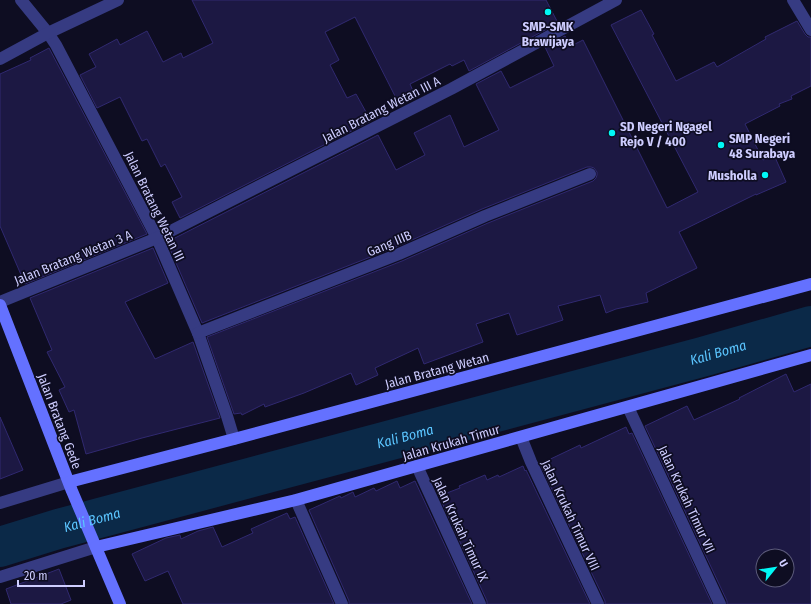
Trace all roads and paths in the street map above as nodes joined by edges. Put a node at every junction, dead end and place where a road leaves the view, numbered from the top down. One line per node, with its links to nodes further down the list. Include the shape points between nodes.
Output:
1 (21, 0): 6 (street, Jalan Bratang Wetan III)
2 (118, 0): 6 (street)
3 (616, 0): 9 (street, Jalan Bratang Wetan III A, via 451,89)
4 (793, 0): 5 (street)
5 (811, 30)
6 (48, 33): 7 (street); 9 (street, Jalan Bratang Wetan III)
7 (0, 59)
8 (590, 174): 13 (street, Gang IIIB, via 399,254)
9 (157, 238): 11 (street, Jalan Bratang Wetan 3 A); 13 (street, Jalan Bratang Wetan III)
10 (811, 284): 17 (street, Jalan Bratang Wetan)
11 (0, 302)
12 (0, 305): 19 (street, Jalan Bratang Gede)
13 (198, 333): 17 (street, Jalan Bratang Wetan III)
14 (811, 355): 15 (street, Jalan Krukah Timur)
15 (628, 407): 16 (street, Jalan Krukah Timur); 28 (street, Jalan Krukah Timur VII)
16 (521, 437): 18 (street, Jalan Krukah Timur); 27 (street, Jalan Krukah Timur VIII)
17 (234, 440): 19 (street, Jalan Bratang Wetan)
18 (417, 466): 20 (street, Jalan Krukah Timur); 26 (street, Jalan Krukah Timur IX)
19 (71, 487): 21 (street); 22 (street, Jalan Bratang Gede)
20 (296, 500): 22 (street, Jalan Krukah Timur); 25 (street)
21 (0, 503)
22 (96, 547): 23 (street); 24 (street, Jalan Bratang Gede)
23 (0, 577)
24 (120, 604)
25 (342, 604)
26 (480, 604)
27 (598, 604)
28 (720, 604)

